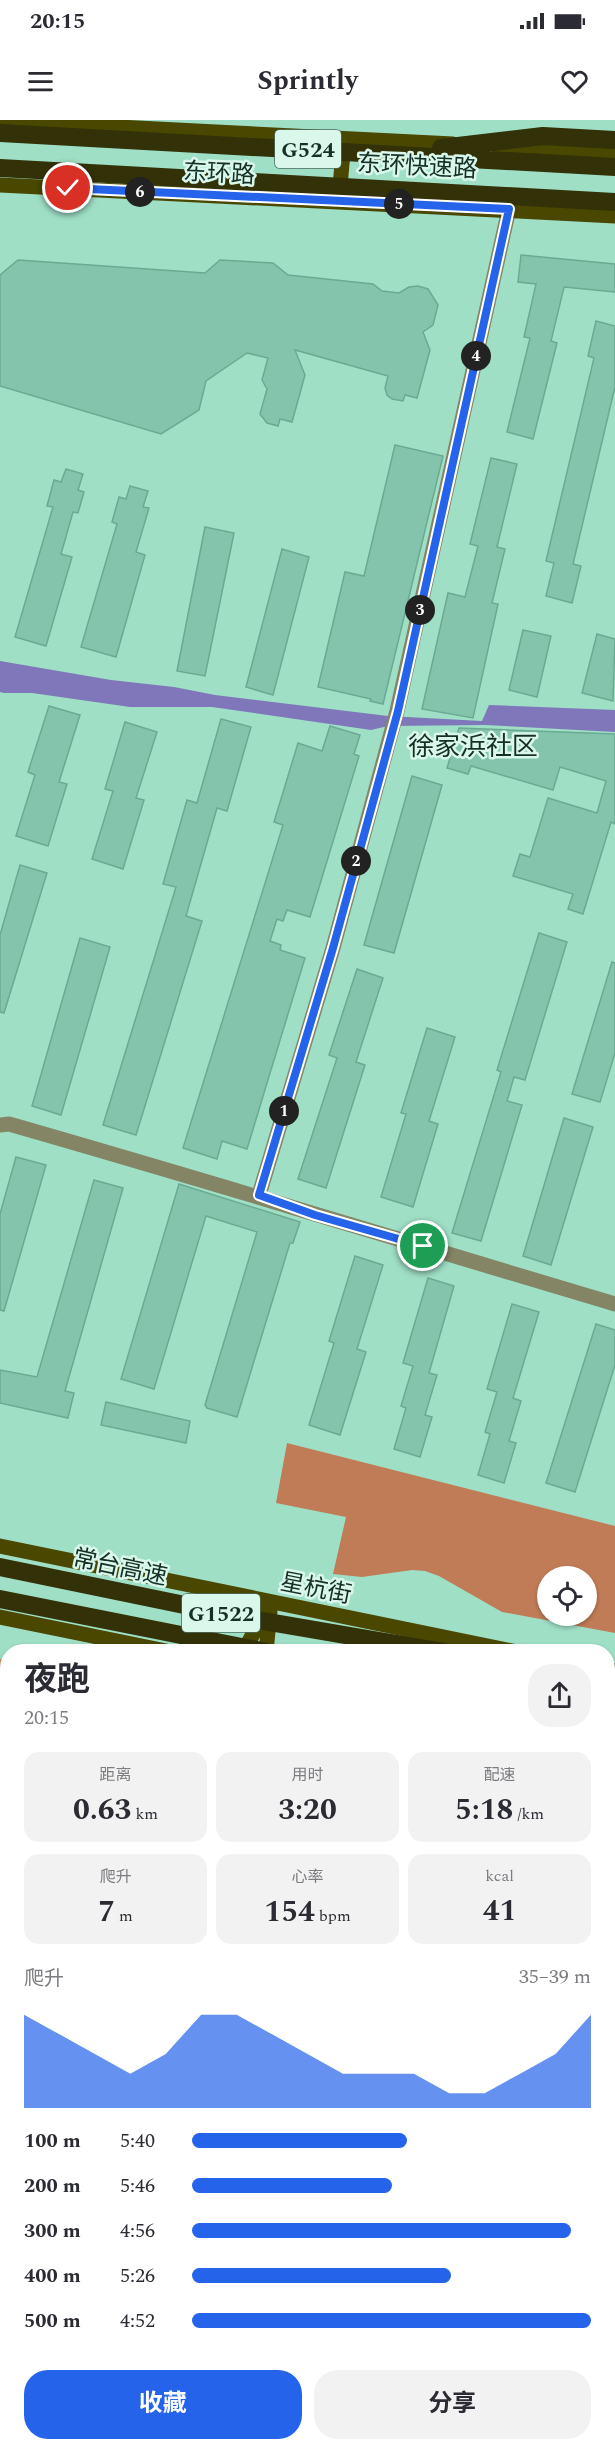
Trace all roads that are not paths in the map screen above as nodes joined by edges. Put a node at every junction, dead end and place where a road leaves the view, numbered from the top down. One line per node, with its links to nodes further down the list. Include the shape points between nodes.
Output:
1 (0, 121): 3 (main road, 东环路)
2 (0, 133): 5 (highway, 东环快速路 / G524, bridge)
3 (344, 138): 6 (main road, 东环路); 10 (main road)
4 (615, 140): 5 (highway, bridge, via 543,136)
5 (393, 154): 7 (highway, 东环快速路 / G524, bridge)
6 (615, 154)
7 (615, 167)
8 (0, 168): 11 (highway, 东环快速路 / G524, bridge)
9 (0, 185): 10 (main road, 东环路)
10 (339, 201): 12 (main road, 东环路)
11 (615, 202)
12 (509, 209): 13 (main road, 东环路); 15 (street, via 398,711)
13 (615, 216)
14 (0, 1125): 15 (street, via 9,1124)
15 (259, 1195): 16 (street)
16 (615, 1304)
17 (0, 1546): 20 (main road, 星杭街)
18 (0, 1567): 26 (highway, 常台高速 / G1522, bridge, via 257,1620)
19 (0, 1599): 23 (highway, G1522, bridge)
20 (272, 1602): 24 (main road); 25 (main road); 27 (main road, 星杭街)
21 (0, 1617): 22 (main road)
22 (132, 1644)
23 (226, 1644)
24 (248, 1644)
25 (267, 1644)
26 (397, 1644)
27 (478, 1644)

